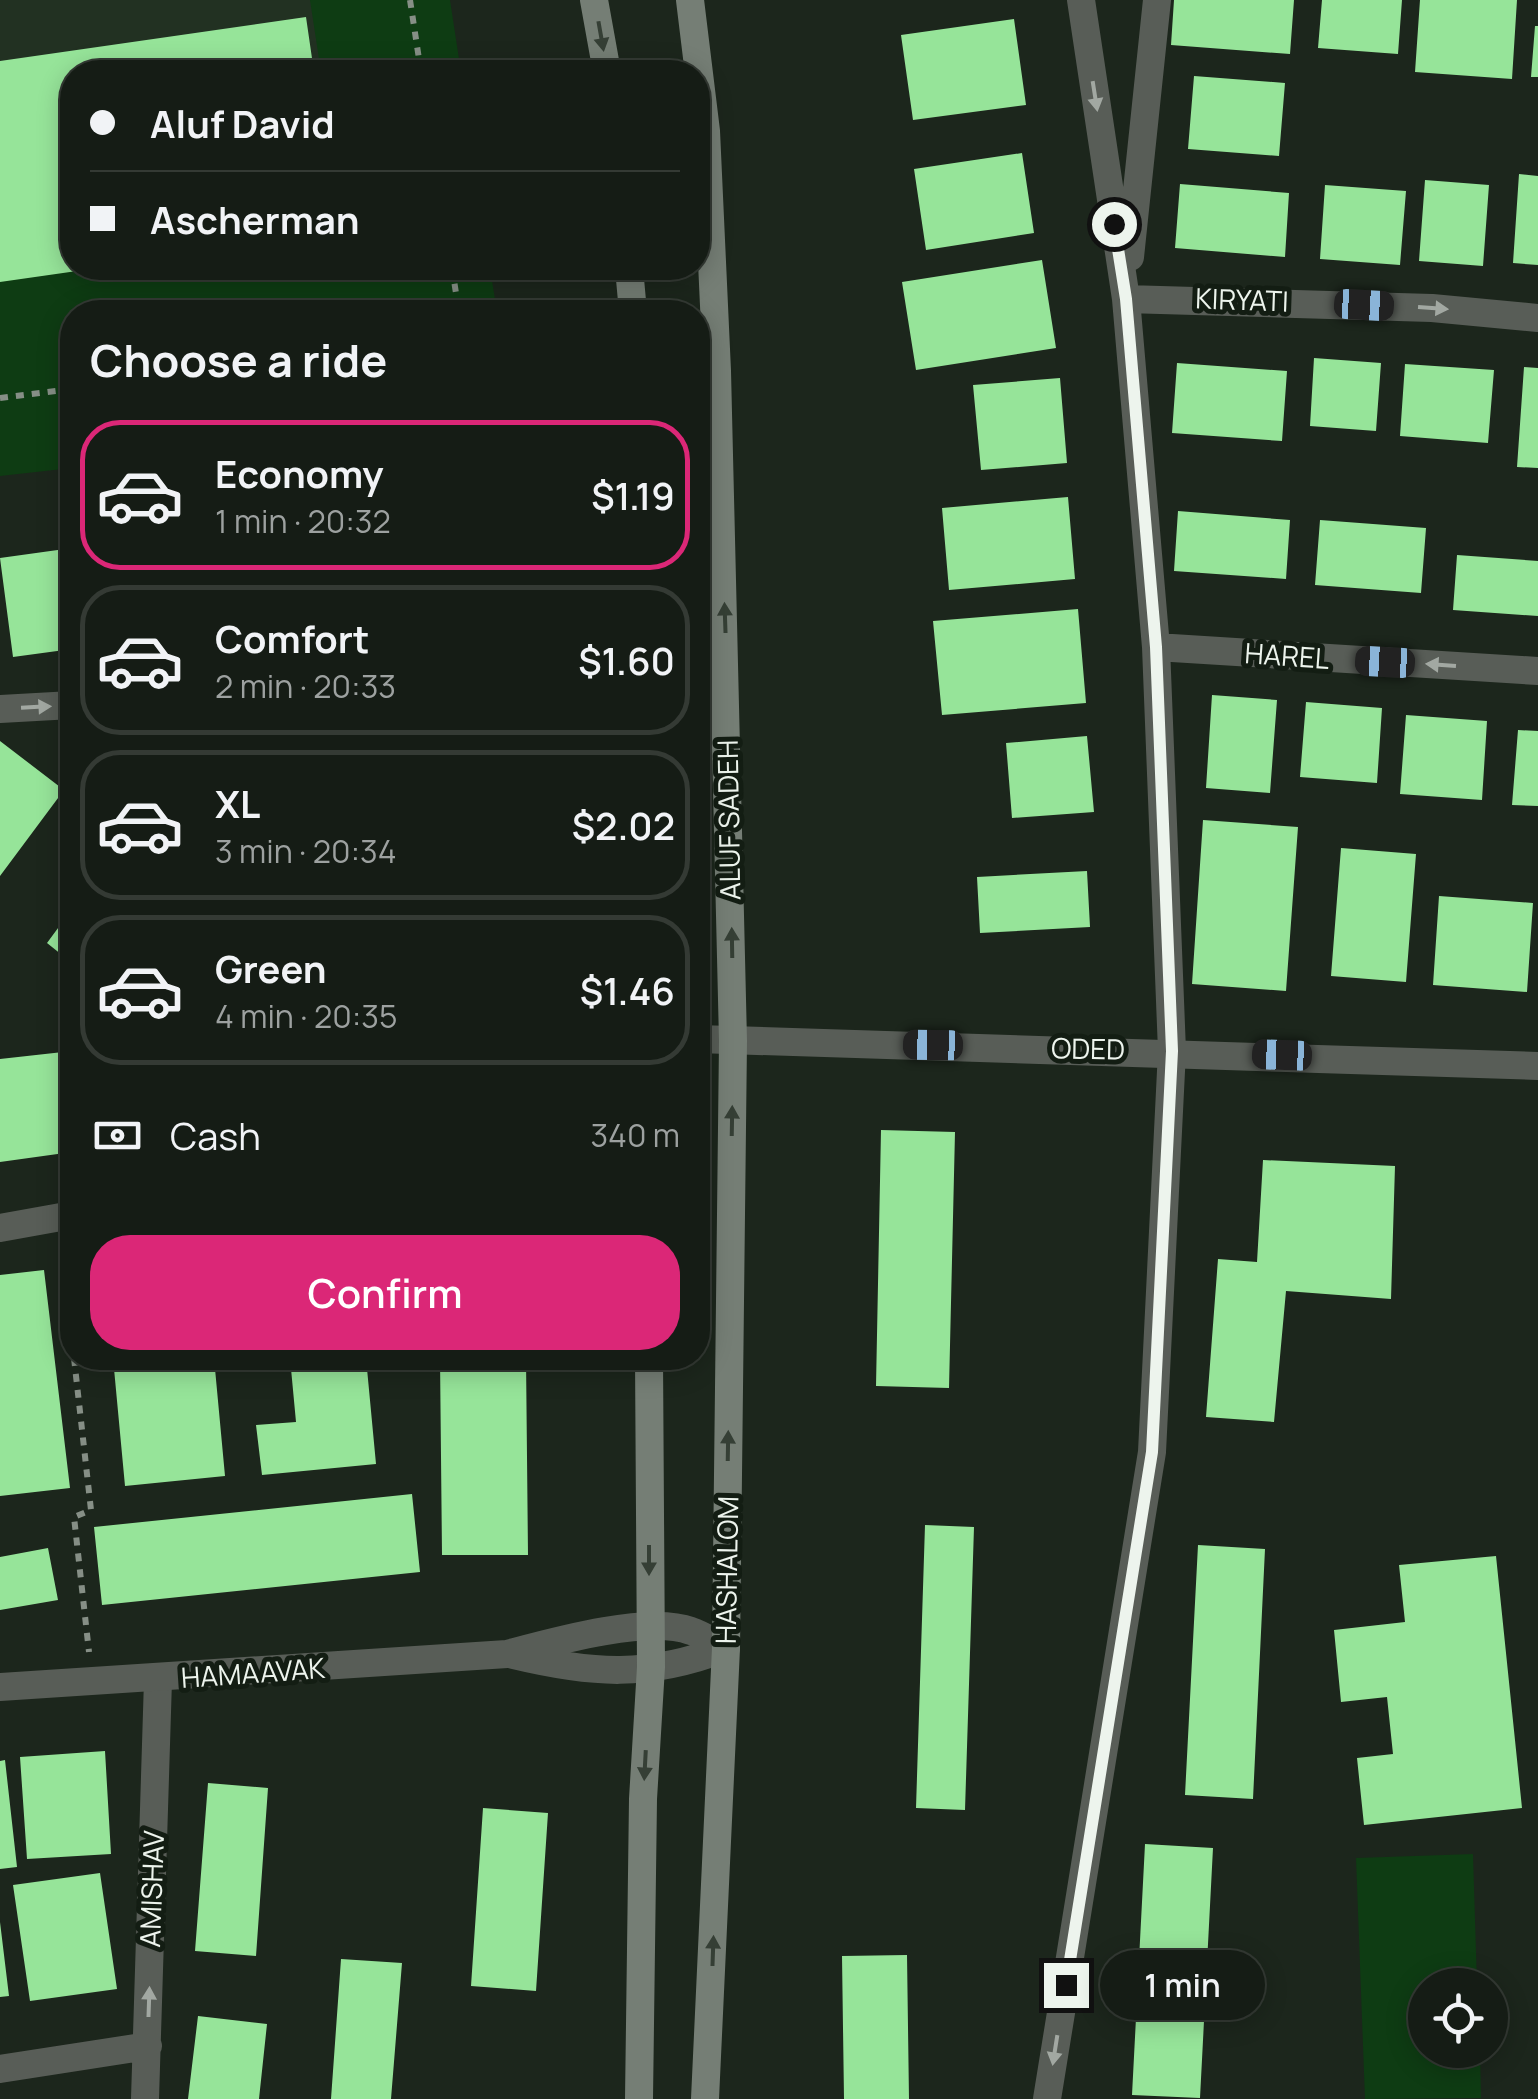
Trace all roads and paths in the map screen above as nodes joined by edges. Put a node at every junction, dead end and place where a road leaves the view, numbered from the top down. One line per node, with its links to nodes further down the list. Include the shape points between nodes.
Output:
1 (410, 0): 6 (path)
2 (594, 0): 7 (main road, one-way to 7)
3 (690, 0): 8 (main road, ALUF SADEH, one-way to 3)
4 (1080, 0): 10 (street, one-way to 10)
5 (1157, 0): 10 (street)
6 (419, 60)
7 (606, 60)
8 (697, 60)
9 (710, 219): 19 (main road, ALUF SADEH, one-way to 9)
10 (1126, 299): 11 (street, KIRYATI, one-way to 11, via 1413,307); 14 (street)
11 (1538, 318)
12 (60, 390): 13 (path)
13 (0, 398)
14 (1156, 647): 15 (street, HAREL, one-way to 14); 20 (street)
15 (1538, 672)
16 (60, 706): 17 (street, one-way to 16)
17 (0, 710)
18 (710, 1040): 19 (street, ODED)
19 (734, 1041): 20 (street, ODED); 27 (main road, HASHALOM, one-way to 19)
20 (1172, 1051): 21 (street, ODED); 38 (street, one-way to 38, via 1152,1452)
21 (1538, 1066)
22 (60, 1217): 23 (street)
23 (0, 1228)
24 (75, 1370): 31 (path, via 92,1510 74,1517)
25 (649, 1370): 26 (main road, one-way to 26)
26 (649, 1628): 27 (street, HAMAAVAK, via 688,1629); 28 (street, HAMAAVAK, via 582,1634); 29 (main road)
27 (726, 1648): 29 (street, HAMAAVAK, via 686,1664); 37 (main road, HASHALOM, one-way to 27)
28 (506, 1654): 29 (street, HAMAAVAK, via 581,1671); 30 (street, HAMAAVAK)
29 (651, 1667): 36 (main road, one-way to 36)
30 (158, 1680): 31 (street, HAMAAVAK); 33 (street, AMISHAV, one-way to 30)
31 (92, 1683): 32 (street, HAMAAVAK)
32 (0, 1687)
33 (148, 2046): 34 (street); 35 (street, AMISHAV)
34 (0, 2069)
35 (144, 2099)
36 (639, 2099)
37 (705, 2099)
38 (1048, 2099)

